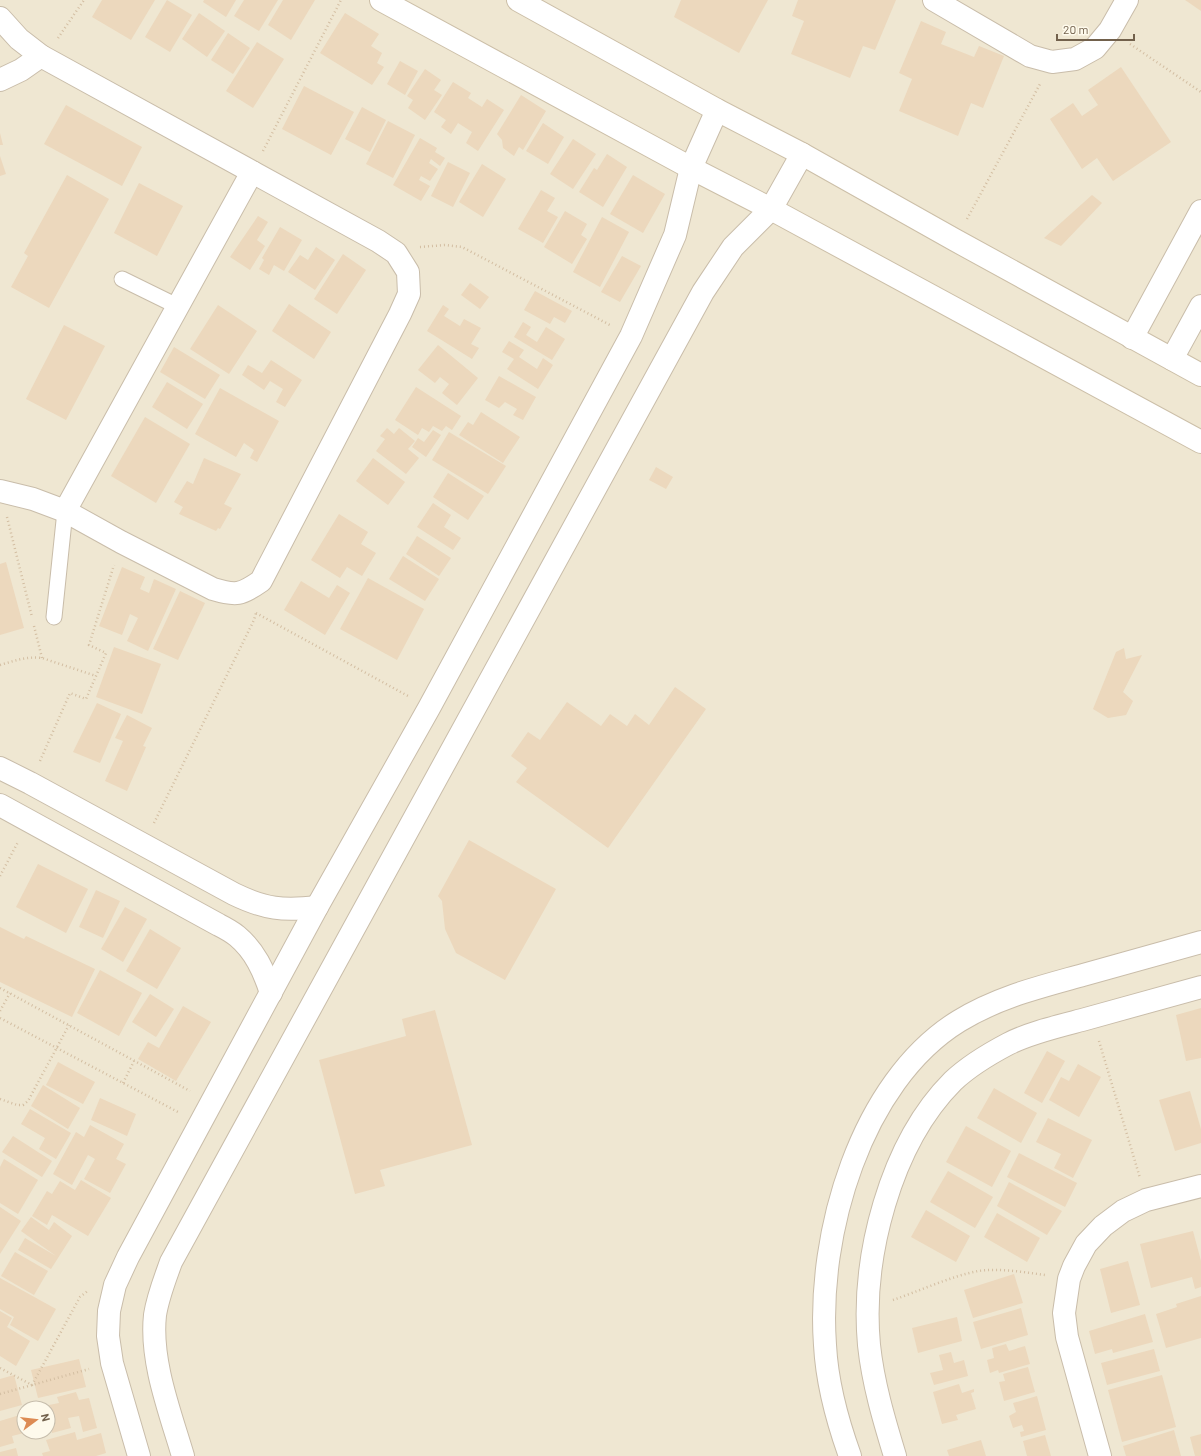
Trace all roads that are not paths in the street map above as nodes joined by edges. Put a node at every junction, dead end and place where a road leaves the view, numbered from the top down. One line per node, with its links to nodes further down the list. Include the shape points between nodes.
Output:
1 (381, 0): 10 (street)
2 (518, 0): 8 (street)
3 (934, 0): 4 (street, via 1030,56 1052,62 1075,59 1095,48 1110,30)
4 (1127, 0)
5 (0, 18): 6 (street, via 20,40)
6 (41, 56): 7 (street); 11 (street)
7 (0, 80)
8 (717, 110): 9 (street); 10 (street)
9 (802, 154): 12 (street); 17 (street)
10 (691, 168): 12 (street); 27 (street, via 675,235 631,336 429,708)
11 (252, 172): 15 (street); 22 (street, via 396,253 408,272 409,294 261,581 247,591 230,594 213,589)
12 (771, 208): 20 (street); 34 (street, via 733,248 703,292 171,1262 155,1314 154,1342 158,1369)
13 (1201, 211): 17 (street)
14 (122, 279): 15 (lane)
15 (178, 306): 22 (street)
16 (1201, 306): 18 (street)
17 (1132, 338): 18 (street)
18 (1172, 360): 19 (street)
19 (1201, 375)
20 (1201, 442)
21 (0, 491): 22 (street, via 33,499)
22 (65, 511): 23 (lane)
23 (54, 617)
24 (0, 768): 26 (street)
25 (0, 805): 28 (street)
26 (234, 894): 27 (street, via 274,908 296,910); 28 (street)
27 (317, 907): 31 (street)
28 (219, 924): 31 (street, via 237,936 252,952 264,971)
29 (1201, 942): 35 (street, via 1033,988 994,1002 958,1022 926,1047 898,1077 858,1148 842,1192 826,1265 824,1345 838,1423)
30 (1201, 987): 36 (street, via 1046,1030 1010,1043 981,1059 954,1081 931,1106 907,1148 885,1202 871,1266 869,1345 874,1380)
31 (271, 993): 33 (street, via 114,1285 109,1310 108,1336 112,1363)
32 (1201, 1186): 37 (street, via 1146,1200 1123,1211 1102,1226 1086,1244 1069,1279 1064,1313 1067,1337)
33 (139, 1456)
34 (183, 1456)
35 (850, 1456)
36 (895, 1456)
37 (1100, 1456)

